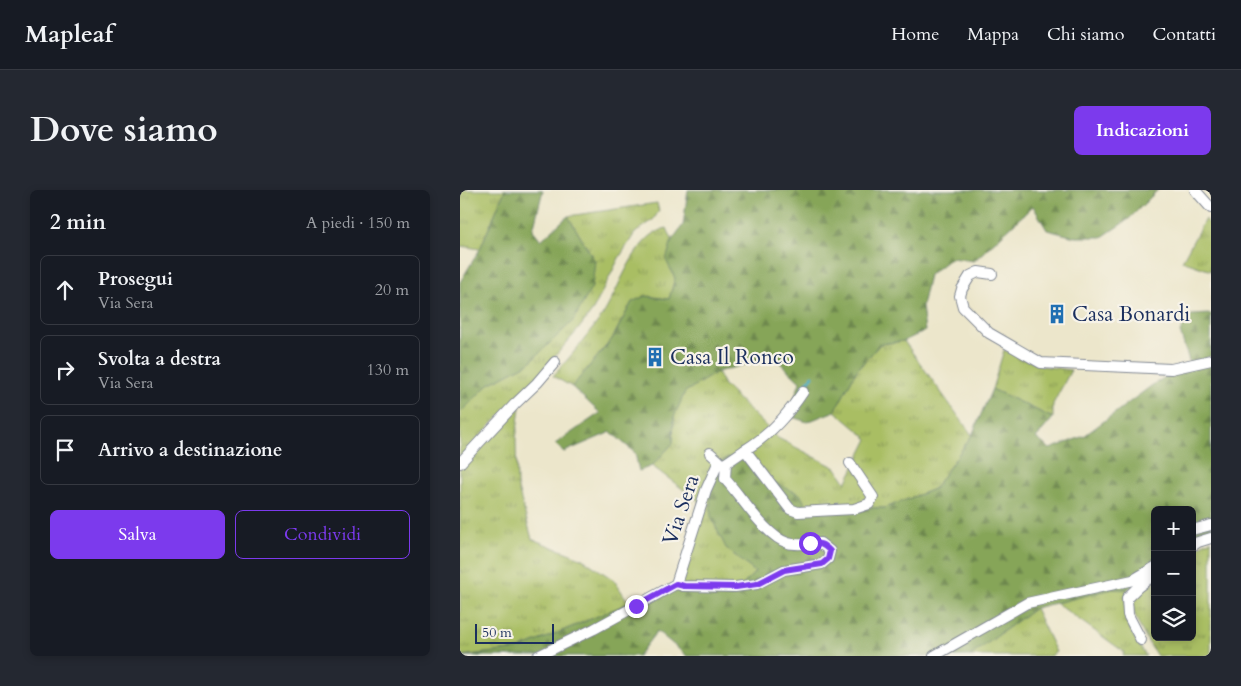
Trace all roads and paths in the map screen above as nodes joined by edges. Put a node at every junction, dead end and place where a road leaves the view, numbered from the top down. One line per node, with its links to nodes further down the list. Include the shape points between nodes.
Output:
1 (1195, 190): 2 (street)
2 (1211, 208)
3 (992, 274): 4 (street, via 978,272 970,276 960,296 963,307 989,333 1040,363 1171,369)
4 (1211, 360)
5 (555, 362): 9 (street)
6 (803, 392): 7 (street, Via Sera, via 791,410 763,439)
7 (745, 450): 10 (street, via 790,509 798,512 854,509 870,504 873,497); 17 (street, Via Sera, via 726,463 725,479 772,533 788,543 820,543 830,551 828,559 822,564 784,570 757,584)
8 (710, 454): 17 (street, Via Sera, via 719,461 706,490)
9 (460, 463)
10 (850, 463)
11 (1211, 525): 12 (street)
12 (1196, 529)
13 (1211, 538): 14 (street)
14 (1196, 543)
15 (1151, 569): 20 (street, via 1134,580 1027,603)
16 (1151, 577): 18 (street, via 1128,598 1128,615)
17 (676, 588): 19 (street)
18 (1141, 640)
19 (538, 656)
20 (934, 656)

